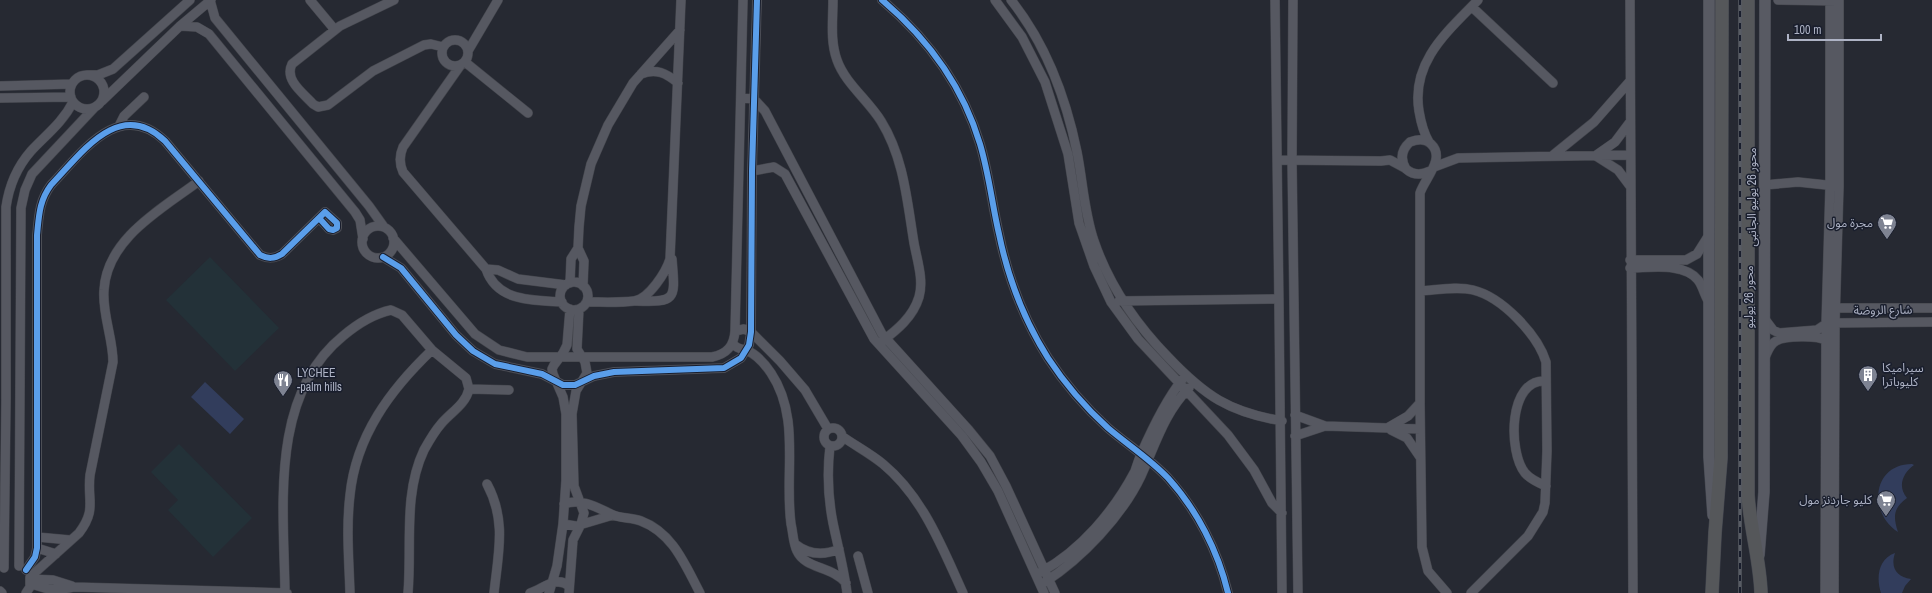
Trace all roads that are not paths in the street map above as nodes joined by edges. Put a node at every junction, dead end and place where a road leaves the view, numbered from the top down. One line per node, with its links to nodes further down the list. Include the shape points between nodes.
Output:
1 (190, 0): 35 (street, via 113,70)
2 (211, 0): 24 (street, via 212,10); 25 (street)
3 (310, 0): 26 (street)
4 (394, 0): 26 (street)
5 (498, 0): 23 (street)
6 (681, 0): 27 (street)
7 (743, 0): 43 (street)
8 (756, 0): 44 (street)
9 (833, 0): 112 (street, via 834,48 837,61 843,73 882,122 893,144 906,191 919,270 919,296 915,308 900,327)
10 (882, 0): 140 (street, via 938,59 970,115 988,172 998,234 1009,274 1020,305 1049,359 1086,407)
11 (995, 0): 100 (street, via 1022,37 1045,82 1068,154 1078,223)
12 (1275, 0): 31 (street)
13 (1293, 0): 32 (street)
14 (1630, 0): 36 (street)
15 (1709, 0): 81 (main road)
16 (1722, 0): 150 (highway, via 1722,458)
17 (1748, 0): 158 (highway, محور 26 يوليو, via 1748,495 1750,522)
18 (1765, 0): 72 (main road, محور 26 يوليو الجانبى)
19 (1778, 0): 21 (street)
20 (1014, 1): 97 (street, via 1034,33 1058,85 1072,132 1090,227 1103,263)
21 (1835, 1): 74 (street)
22 (1475, 3): 39 (street); 50 (street, via 1441,37 1422,69 1418,104)
23 (493, 4): 30 (street)
24 (220, 24): 28 (street); 49 (street)
25 (180, 26): 28 (street, via 197,27); 46 (street)
26 (335, 30): 29 (street, via 292,64 290,69 291,79 318,107 328,105 373,71 418,48 431,44)
27 (680, 30): 34 (street); 37 (street)
28 (209, 34): 52 (street)
29 (443, 47): 30 (street, via 448,42 456,40 465,45); 33 (street, via 444,61 450,65)
30 (468, 51): 33 (street)
31 (1276, 61): 32 (street); 62 (street)
32 (1292, 61): 63 (street)
33 (463, 64): 48 (street); 90 (street, via 403,147 399,160 403,172)
34 (641, 74): 37 (street, via 648,71 661,72); 84 (street, via 618,108 591,164 581,206)
35 (89, 75): 38 (street, via 79,77); 46 (street, via 98,79 104,87)
36 (1630, 81): 51 (street); 59 (street, via 1594,122)
37 (678, 83): 85 (street)
38 (72, 84): 40 (street); 45 (street)
39 (1553, 84)
40 (0, 86)
41 (144, 97): 53 (street, via 124,116)
42 (0, 98): 45 (street)
43 (740, 98): 44 (street); 54 (street)
44 (754, 99): 55 (street); 65 (street, via 765,111)
45 (72, 100): 47 (street, via 80,108); 79 (street, via 62,120 31,151 17,171 8,195)
46 (102, 101): 47 (street)
47 (94, 108): 80 (street, via 32,174 24,190)
48 (528, 113)
49 (295, 116): 52 (street); 78 (street)
50 (1420, 122): 56 (street); 57 (street)
51 (1630, 122): 58 (street); 60 (street, via 1615,142)
52 (284, 124): 83 (street, via 355,212 360,220)
53 (118, 126): 70 (street, via 134,125 154,132 165,141); 151 (street, via 105,132 91,144 51,185 40,207 37,266)
54 (739, 135): 55 (street); 110 (street)
55 (753, 135): 67 (street)
56 (1408, 144): 57 (street, via 1417,140); 64 (street); 68 (street, via 1402,157)
57 (1432, 145): 61 (street); 66 (street, via 1437,153 1437,160)
58 (1630, 155): 60 (street); 73 (street)
59 (1551, 156): 60 (street); 61 (street)
60 (1595, 156): 73 (street, via 1618,170)
61 (1458, 158): 66 (street)
62 (1277, 160): 63 (street); 95 (street)
63 (1292, 160): 64 (street); 130 (street)
64 (1381, 161): 68 (street, via 1390,160)
65 (795, 169): 69 (street, via 792,173); 71 (street)
66 (1432, 169): 68 (street, via 1424,174); 76 (street)
67 (752, 171): 69 (street, via 774,167); 111 (street)
68 (1408, 171): 76 (street)
69 (785, 174): 75 (street)
70 (199, 181): 77 (street, via 265,258 282,254); 152 (street, via 132,232 123,242 109,268 104,289 105,310 113,350 112,366 90,475 91,508 85,525)
71 (801, 182): 75 (street); 112 (street)
72 (1765, 185): 74 (street, via 1798,182); 106 (main road, محور 26 يوليو الجانبى)
73 (1630, 186): 88 (street)
74 (1835, 186): 102 (street); 105 (street)
75 (793, 188): 112 (street)
76 (1420, 193): 94 (street)
77 (319, 218)
78 (384, 227): 82 (street); 83 (street, via 370,229)
79 (4, 228): 80 (street); 161 (street, via 6,405)
80 (19, 228): 163 (street)
81 (1709, 235): 87 (street, via 1697,254); 101 (main road)
82 (393, 238): 86 (street, via 391,251); 117 (street, via 466,324 486,343 513,355)
83 (363, 239): 86 (street, via 364,248 370,255)
84 (578, 248): 92 (street, via 571,259); 93 (street, via 584,261)
85 (672, 250): 96 (street, via 664,274); 96 (street, via 674,286 670,297 659,302)
86 (383, 257): 123 (street, via 401,268 456,335 473,351 495,364 542,374)
87 (1686, 260): 89 (street); 91 (street)
88 (1630, 264): 89 (street); 187 (street)
89 (1644, 265): 91 (street)
90 (486, 269): 92 (street, via 498,270 518,279); 98 (street, via 501,290 513,297)
91 (1686, 270): 101 (street, via 1698,280)
92 (568, 284): 93 (street, via 577,283); 98 (street, via 561,293)
93 (583, 286): 99 (street, via 588,295)
94 (1420, 291): 121 (street, via 1473,290 1502,305 1538,344 1546,362); 129 (street)
95 (1278, 299): 97 (street); 131 (street)
96 (636, 301): 99 (street)
97 (1122, 301): 100 (street); 120 (street, via 1147,335)
98 (562, 302): 104 (street)
99 (587, 302): 104 (street)
100 (1111, 302): 125 (street, via 1138,339)
101 (1709, 303): 150 (main road, via 1709,474)
102 (1839, 308): 103 (street, شارع الروضة); 105 (street); 108 (street)
103 (1932, 308)
104 (575, 309): 109 (street)
105 (1826, 312): 108 (street)
106 (1764, 318): 108 (street, via 1773,330 1780,333 1817,330); 119 (main road, محور 26 يوليو الجانبى)
107 (1932, 322): 108 (street, شارع الروضة)
108 (1834, 323): 113 (street); 138 (street)
109 (573, 326): 117 (street); 118 (street)
110 (736, 331): 111 (street, via 744,329); 114 (street)
111 (751, 332): 116 (street); 134 (street, via 800,385)
112 (882, 341): 162 (street, via 968,429 990,456); 164 (street, via 982,462)
113 (1826, 341): 119 (street, via 1816,337 1779,340 1773,344); 138 (street)
114 (733, 344): 116 (street, via 739,349); 118 (street, via 726,352 712,357)
115 (432, 350): 126 (street, via 466,378); 171 (street, via 402,315 395,311 387,311 352,328 317,362 296,404 286,453); 172 (street, via 412,369 382,407 359,452 350,495 348,524)
116 (746, 350): 122 (street, via 737,361 724,368 614,372); 153 (street, via 769,371 786,409 790,434 790,513)
117 (560, 357): 118 (street); 123 (street, via 552,370)
118 (582, 357): 122 (street, via 587,367 585,378)
119 (1765, 357): 158 (main road, محور 26 يوليو الجانبى, via 1764,506)
120 (1186, 375): 124 (street); 125 (street)
121 (1546, 381): 143 (street); 143 (street, via 1538,380 1524,390 1517,406 1515,431 1520,465 1531,479)
122 (581, 382): 123 (street, via 569,386); 144 (street, via 573,400 572,414 574,486)
123 (558, 383): 145 (street, via 566,414)
124 (1194, 383): 128 (street); 131 (street, via 1216,400 1232,408 1256,417)
125 (1179, 384): 128 (street); 140 (street, via 1160,416)
126 (469, 389): 127 (street); 173 (street, via 464,400 440,425 428,443 417,470 411,506)
127 (509, 390)
128 (1186, 391): 140 (street); 146 (street, via 1236,445 1254,470 1272,503)
129 (1420, 403): 133 (street, via 1401,421); 135 (street)
130 (1295, 415): 132 (street); 136 (street)
131 (1282, 421): 146 (street)
132 (1325, 426): 133 (street); 136 (street)
133 (1386, 428): 135 (street); 141 (street, via 1407,438)
134 (828, 429): 137 (street, via 836,428); 139 (street, via 824,441)
135 (1420, 429): 141 (street)
136 (1296, 436): 160 (street)
137 (843, 437): 139 (street, via 840,444); 180 (street, via 883,464 910,492 931,524)
138 (1830, 445): 190 (street); 191 (street)
139 (830, 446): 155 (street, via 828,480)
140 (1144, 456): 162 (street, via 1128,483 1096,526 1068,554); 165 (street, via 1133,490 1106,528); 182 (street, via 1168,478 1196,516 1217,558)
141 (1421, 458): 185 (street, via 1423,558 1428,572)
142 (487, 484): 174 (street, via 498,510 500,523)
143 (1546, 486): 186 (street, via 1543,512 1534,528)
144 (580, 502): 145 (street); 147 (street); 149 (street, via 584,513)
145 (564, 504): 148 (street)
146 (1282, 513): 159 (street)
147 (612, 515): 149 (street); 177 (street, via 641,521 671,542)
148 (563, 524): 149 (street); 166 (street)
149 (581, 524): 169 (street, via 573,540)
150 (1715, 526): 188 (highway)
151 (37, 537): 152 (street); 154 (street)
152 (70, 540): 156 (street)
153 (795, 544): 155 (street, via 806,552 820,554); 167 (street, via 803,558 819,568 835,573)
154 (37, 548): 156 (street); 163 (street)
155 (839, 549): 167 (street)
156 (56, 554): 163 (street)
157 (858, 556): 179 (street)
158 (1758, 561): 189 (highway, محور 26 يوليو)
159 (1282, 562): 160 (street); 183 (street)
160 (1297, 562): 184 (street)
161 (2, 570): 163 (street, via 9,566)
162 (1045, 570): 164 (street); 165 (street)
163 (27, 575): 170 (street); 171 (street, via 52,589 74,587)
164 (1036, 575): 168 (street)
165 (1049, 579): 168 (street); 181 (street)
166 (552, 583): 169 (street, via 562,582); 175 (street); 176 (street)
167 (846, 583): 178 (street)
168 (1042, 589)
169 (569, 590)
170 (26, 593)
171 (286, 593)
172 (350, 593)
173 (408, 593)
174 (494, 593)
175 (531, 593)
176 (549, 593)
177 (700, 593)
178 (847, 593)
179 (868, 593)
180 (963, 593)
181 (1055, 593)
182 (1228, 593)
183 (1282, 593)
184 (1298, 593)
185 (1447, 593)
186 (1471, 593)
187 (1633, 593)
188 (1712, 593)
189 (1761, 593)
190 (1825, 593)
191 (1834, 593)

